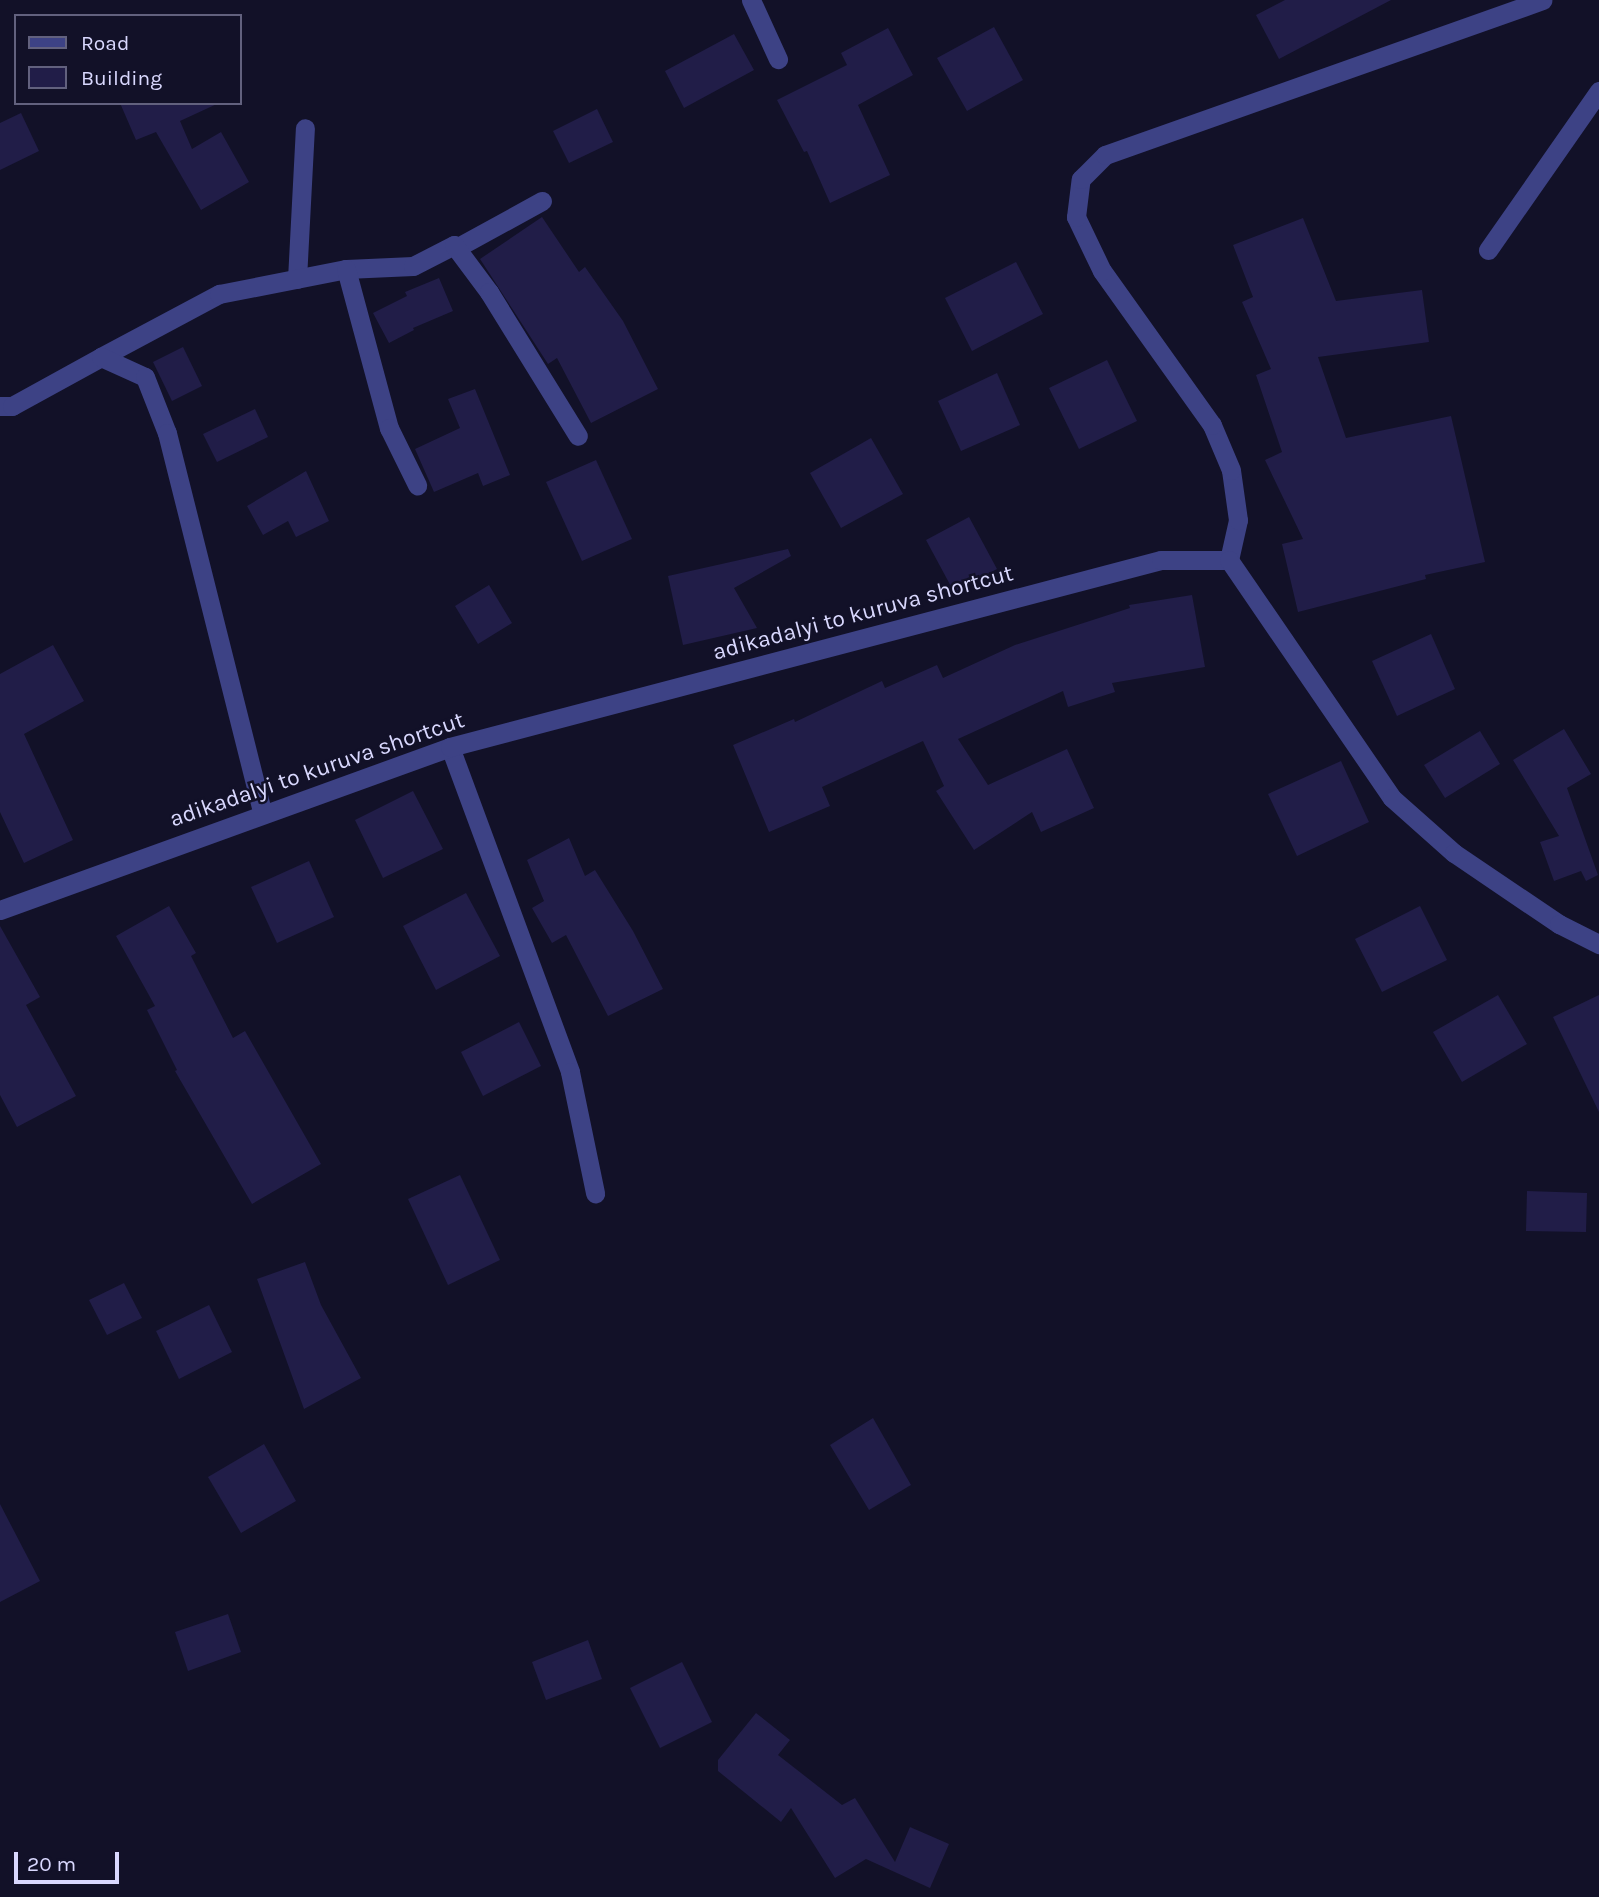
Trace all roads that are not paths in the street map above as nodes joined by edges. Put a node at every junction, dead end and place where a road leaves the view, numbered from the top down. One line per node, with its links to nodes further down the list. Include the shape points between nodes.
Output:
1 (751, 0): 3 (street)
2 (1542, 0): 15 (street, via 1105,155 1081,178 1076,217 1102,271 1212,425 1231,470 1238,520)
3 (778, 59)
4 (1599, 92): 8 (street)
5 (305, 128): 10 (street)
6 (542, 201): 7 (street)
7 (456, 248): 9 (street, via 454,245 413,266); 13 (street, via 489,292)
8 (1488, 250)
9 (346, 269): 10 (street); 14 (street, via 389,428)
10 (297, 278): 11 (street, via 219,294)
11 (101, 357): 12 (street, via 12,406); 17 (street, via 145,377 167,433)
12 (0, 405)
13 (578, 436)
14 (417, 485)
15 (1229, 560): 16 (street, adikadalyi to kuruva shortcut, via 1161,560); 19 (street, via 1392,798 1454,853 1559,924)
16 (450, 747): 17 (street, adikadalyi to kuruva shortcut); 20 (street, via 570,1072)
17 (263, 814): 18 (street, adikadalyi to kuruva shortcut)
18 (0, 910)
19 (1599, 944)
20 (595, 1193)

